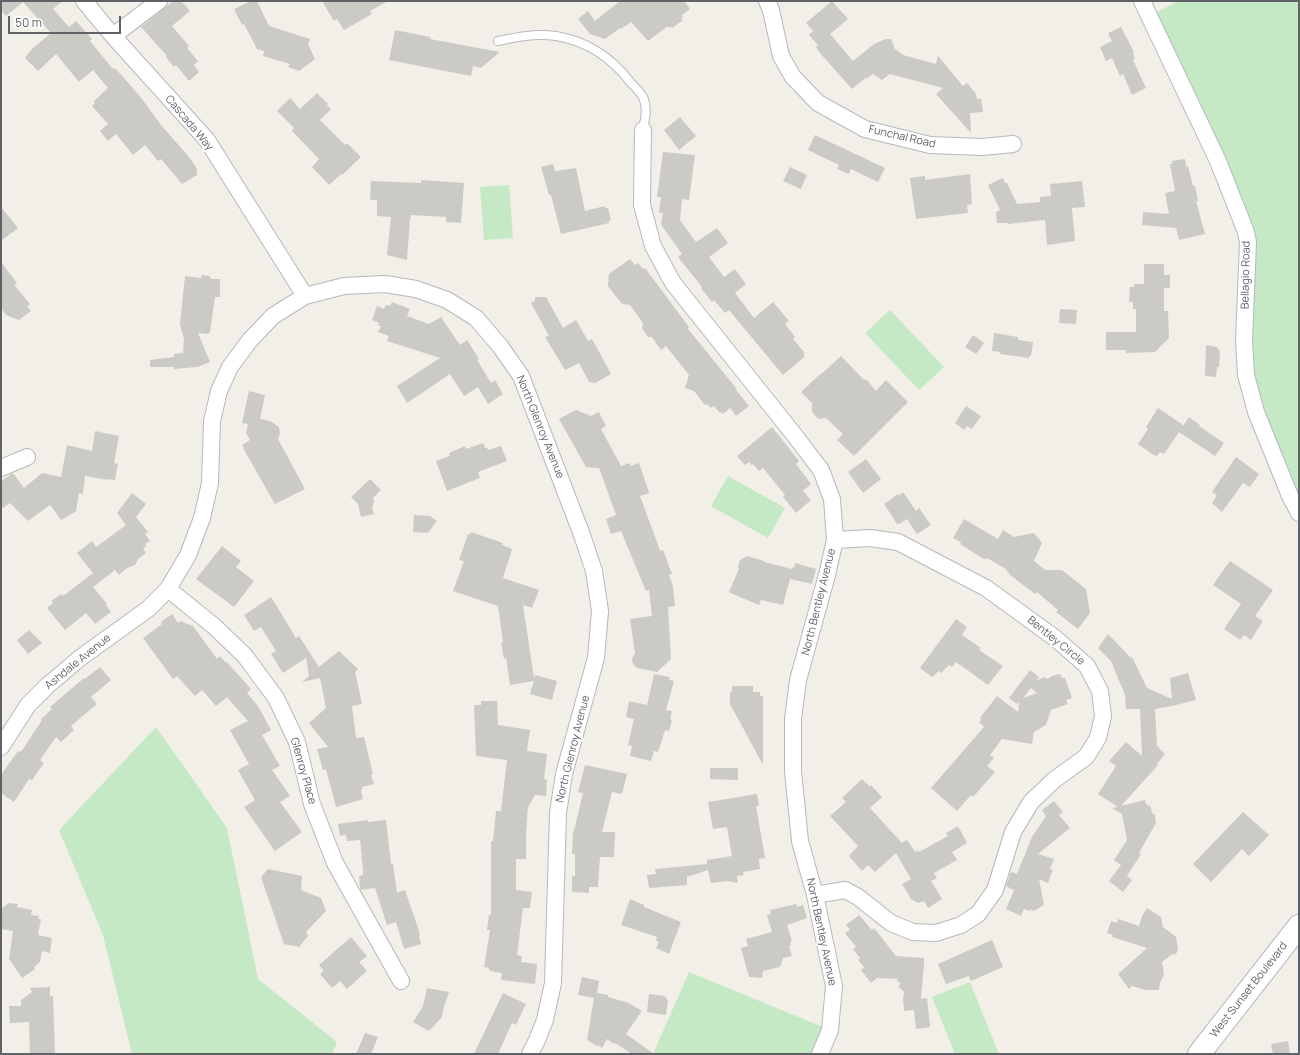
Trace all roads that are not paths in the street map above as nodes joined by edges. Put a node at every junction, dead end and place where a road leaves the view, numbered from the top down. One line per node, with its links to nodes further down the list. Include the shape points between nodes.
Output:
1 (84, 1): 5 (street, Cascada Way)
2 (159, 1): 5 (street)
3 (767, 1): 8 (street, Funchal Road, via 781,56 793,77 818,103 864,129 930,145 982,147)
4 (1142, 1): 12 (street, Bellagio Road, via 1218,161 1246,232 1246,375 1256,412)
5 (113, 36): 9 (street, Cascada Way, via 206,140)
6 (498, 41): 7 (lane, via 531,34 556,36 582,43 602,54 622,72 642,97 646,114)
7 (643, 130): 13 (street, North Bentley Avenue, via 642,206 653,246 673,283 821,470 832,499)
8 (1013, 144)
9 (305, 296): 14 (street, North Glenroy Avenue, via 273,316 250,340 230,367 219,391 212,420 210,483 202,518 188,555); 19 (street, North Glenroy Avenue, via 344,286 385,284 416,289 447,300 476,318 521,376 594,571 600,611 596,658 564,774 558,813 553,983 538,1040)
10 (27, 457): 11 (street)
11 (1, 468)
12 (1299, 513)
13 (835, 540): 16 (street, North Bentley Avenue, via 798,680 793,719 793,771 800,841); 16 (street, Bentley Circle, via 870,538 898,542 986,588 1055,638 1087,666 1100,691 1103,716 1098,738 1086,757 1054,780 1031,802 1013,832 995,890 978,914 961,925 936,933 912,932 892,923 858,897 844,890)
14 (168, 589): 15 (street, Ashdale Avenue, via 148,609 80,658 47,686 28,705); 18 (street, Glenroy Place, via 215,627 245,656 276,698 297,742 312,804 335,863)
15 (1, 747)
16 (815, 895): 20 (street, North Bentley Avenue, via 834,986 830,1030)
17 (1299, 926): 21 (main road, West Sunset Boulevard)
18 (401, 981)
19 (530, 1054)
20 (820, 1054)
21 (1200, 1054)

